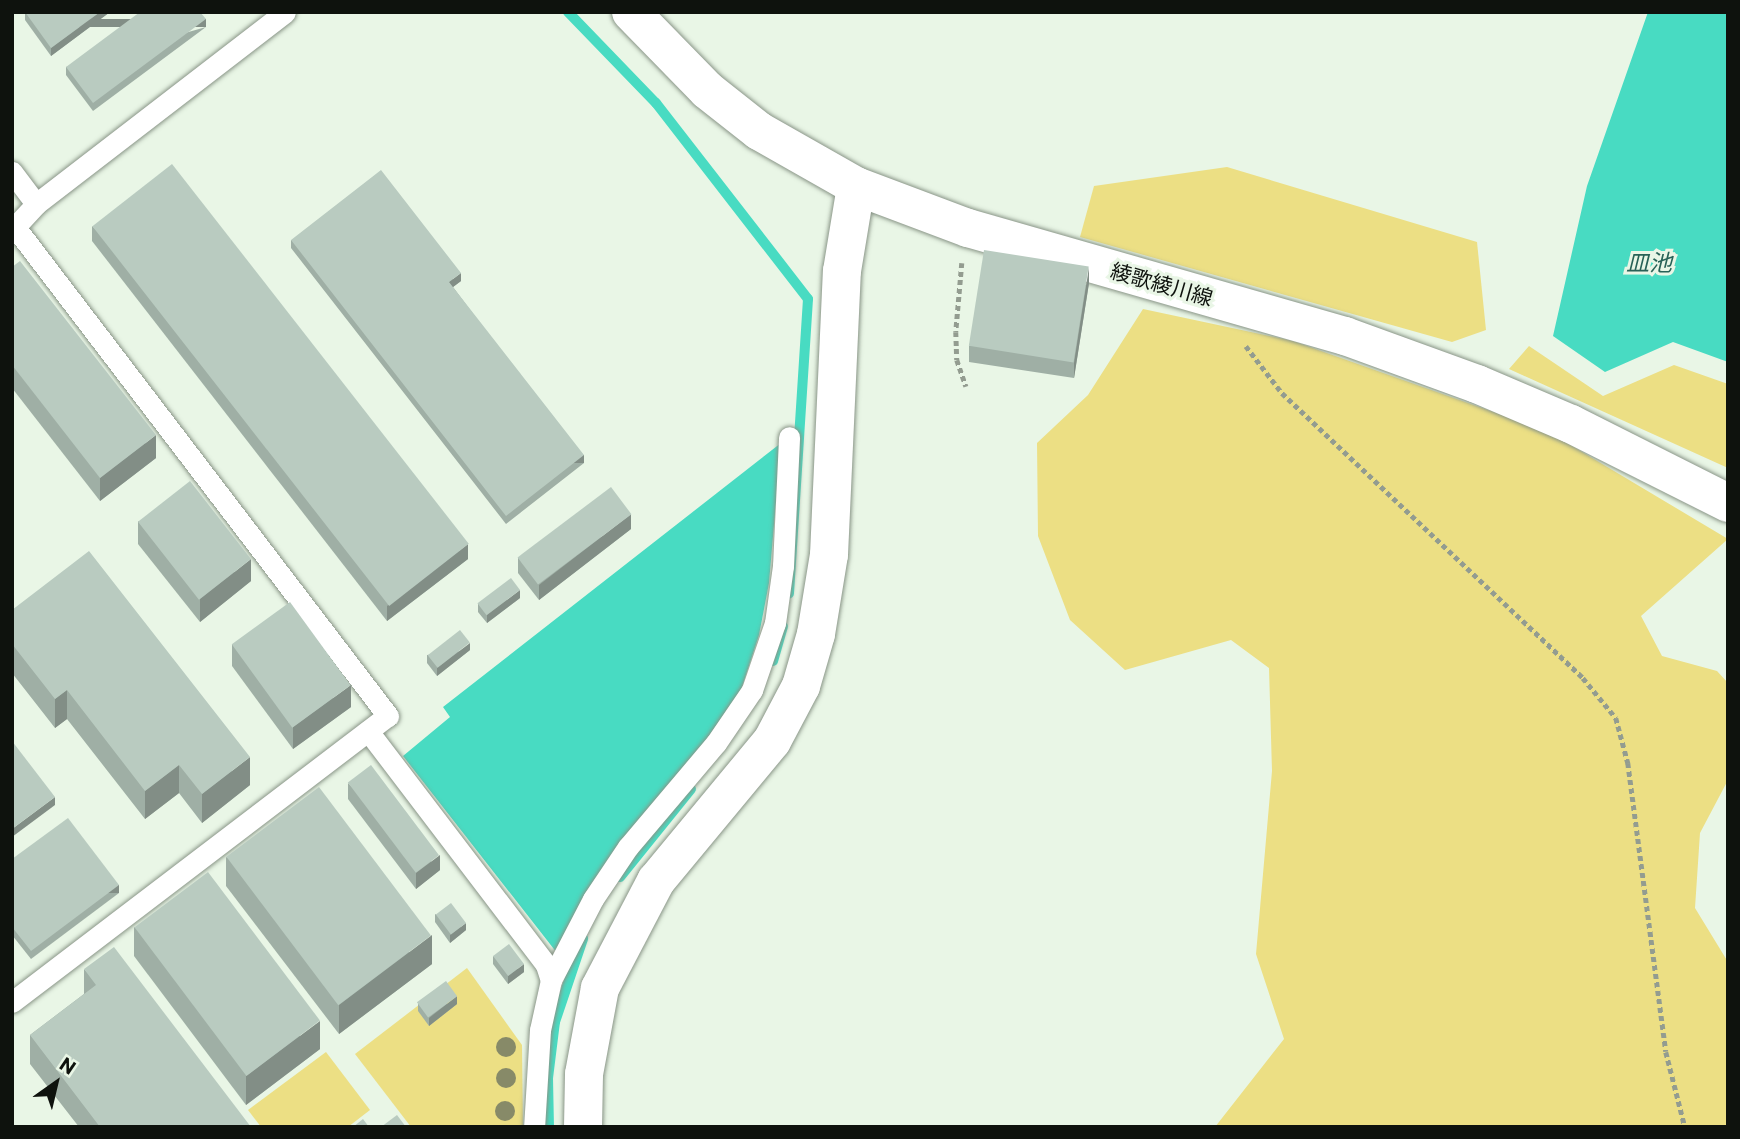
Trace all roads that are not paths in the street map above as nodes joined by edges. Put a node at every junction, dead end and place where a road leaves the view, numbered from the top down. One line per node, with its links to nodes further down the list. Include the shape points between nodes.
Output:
1 (285, 12): 5 (lane)
2 (631, 12): 4 (main road, 綾歌綾川線, via 707,90 759,131)
3 (12, 172): 5 (lane)
4 (856, 186): 8 (main road, 綾歌綾川線, via 968,228 1345,336 1571,424); 13 (main road, via 842,271 829,555 809,660 801,687 772,741 656,881 600,988 584,1073)
5 (36, 204): 6 (lane)
6 (13, 228): 9 (lane, via 388,716)
7 (789, 436): 10 (lane, via 783,566 775,623 752,690 716,743 628,847 593,899)
8 (1728, 503)
9 (369, 731): 10 (lane, via 546,965); 11 (lane)
10 (551, 980): 12 (lane, via 538,1055)
11 (12, 1002)
12 (534, 1127)
13 (583, 1127)

